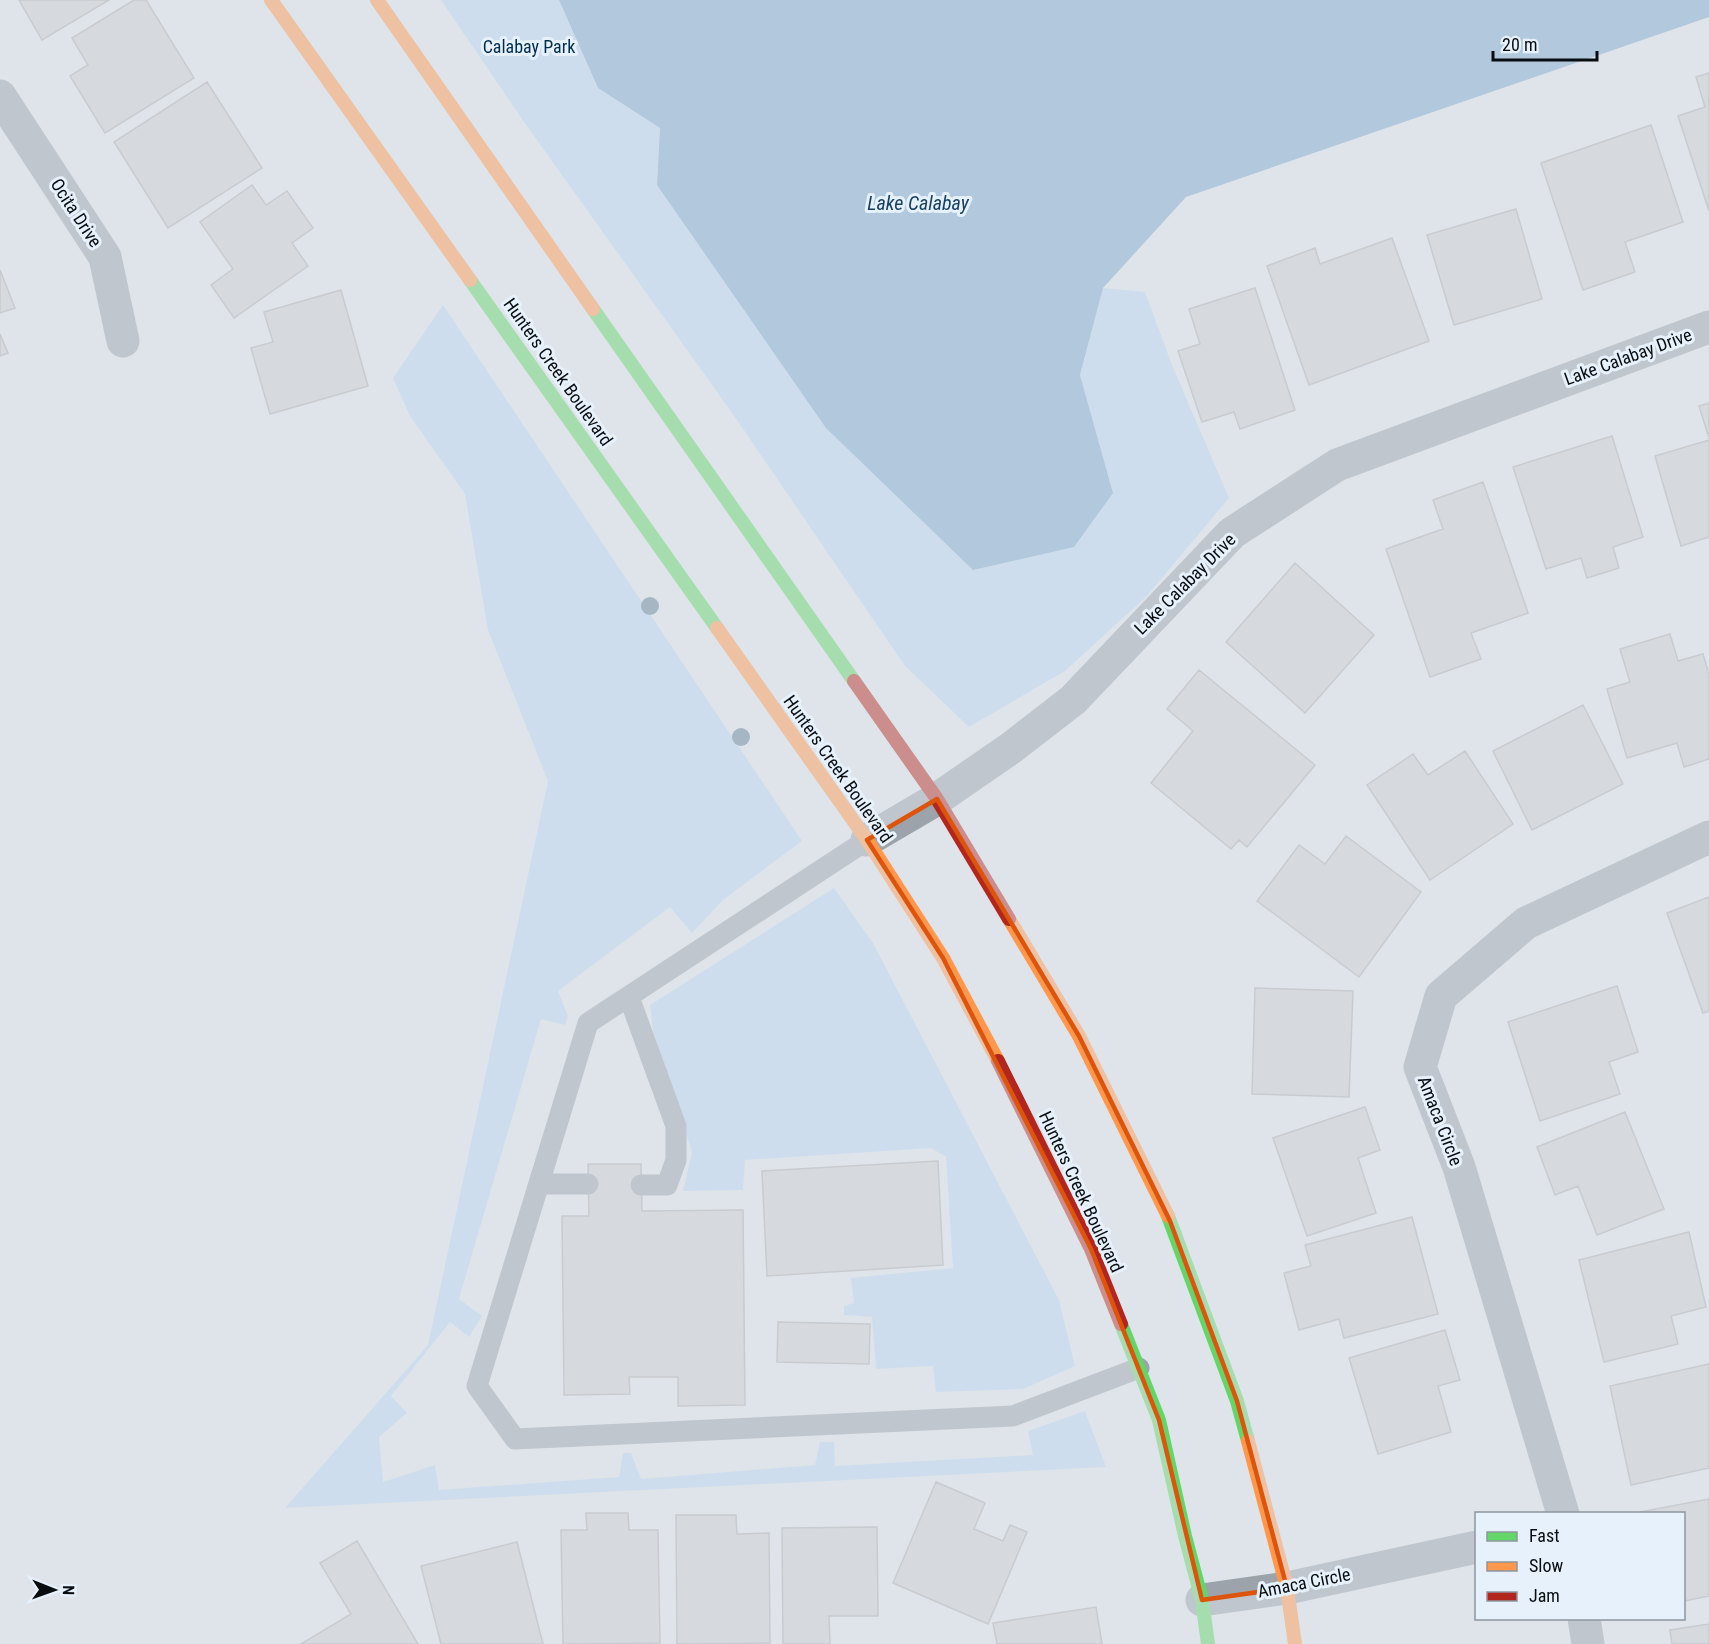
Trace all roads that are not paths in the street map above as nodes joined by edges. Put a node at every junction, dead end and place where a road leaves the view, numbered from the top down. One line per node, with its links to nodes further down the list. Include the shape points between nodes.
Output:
1 (272, 0): 8 (street, Hunters Creek Boulevard)
2 (377, 0): 6 (street)
3 (0, 96): 5 (street, Ocita Drive, via 105,257)
4 (1709, 327): 6 (street, Lake Calabay Drive, via 1337,465 1232,533 1073,700)
5 (123, 341)
6 (937, 799): 8 (street, Lake Calabay Drive); 16 (street, via 1079,1036 1170,1221 1237,1401)
7 (1709, 837): 14 (street, Amaca Circle, via 1526,923 1442,996 1419,1067 1459,1167)
8 (867, 840): 9 (lane); 13 (street, Hunters Creek Boulevard, via 943,958 1002,1068 1091,1249)
9 (629, 997): 10 (lane, via 588,1023); 12 (lane, via 676,1126 676,1160 667,1185)
10 (539, 1184): 11 (lane); 13 (lane, via 477,1386 515,1439 1013,1416)
11 (588, 1184)
12 (641, 1185)
13 (1139, 1368): 17 (street, Hunters Creek Boulevard, via 1159,1420)
14 (1562, 1512)
15 (1475, 1547): 16 (street, Amaca Circle)
16 (1287, 1588): 17 (street, Amaca Circle); 20 (street)
17 (1202, 1600): 19 (street, Hunters Creek Boulevard)
18 (1584, 1620): 21 (street)
19 (1208, 1644)
20 (1295, 1644)
21 (1588, 1644)

